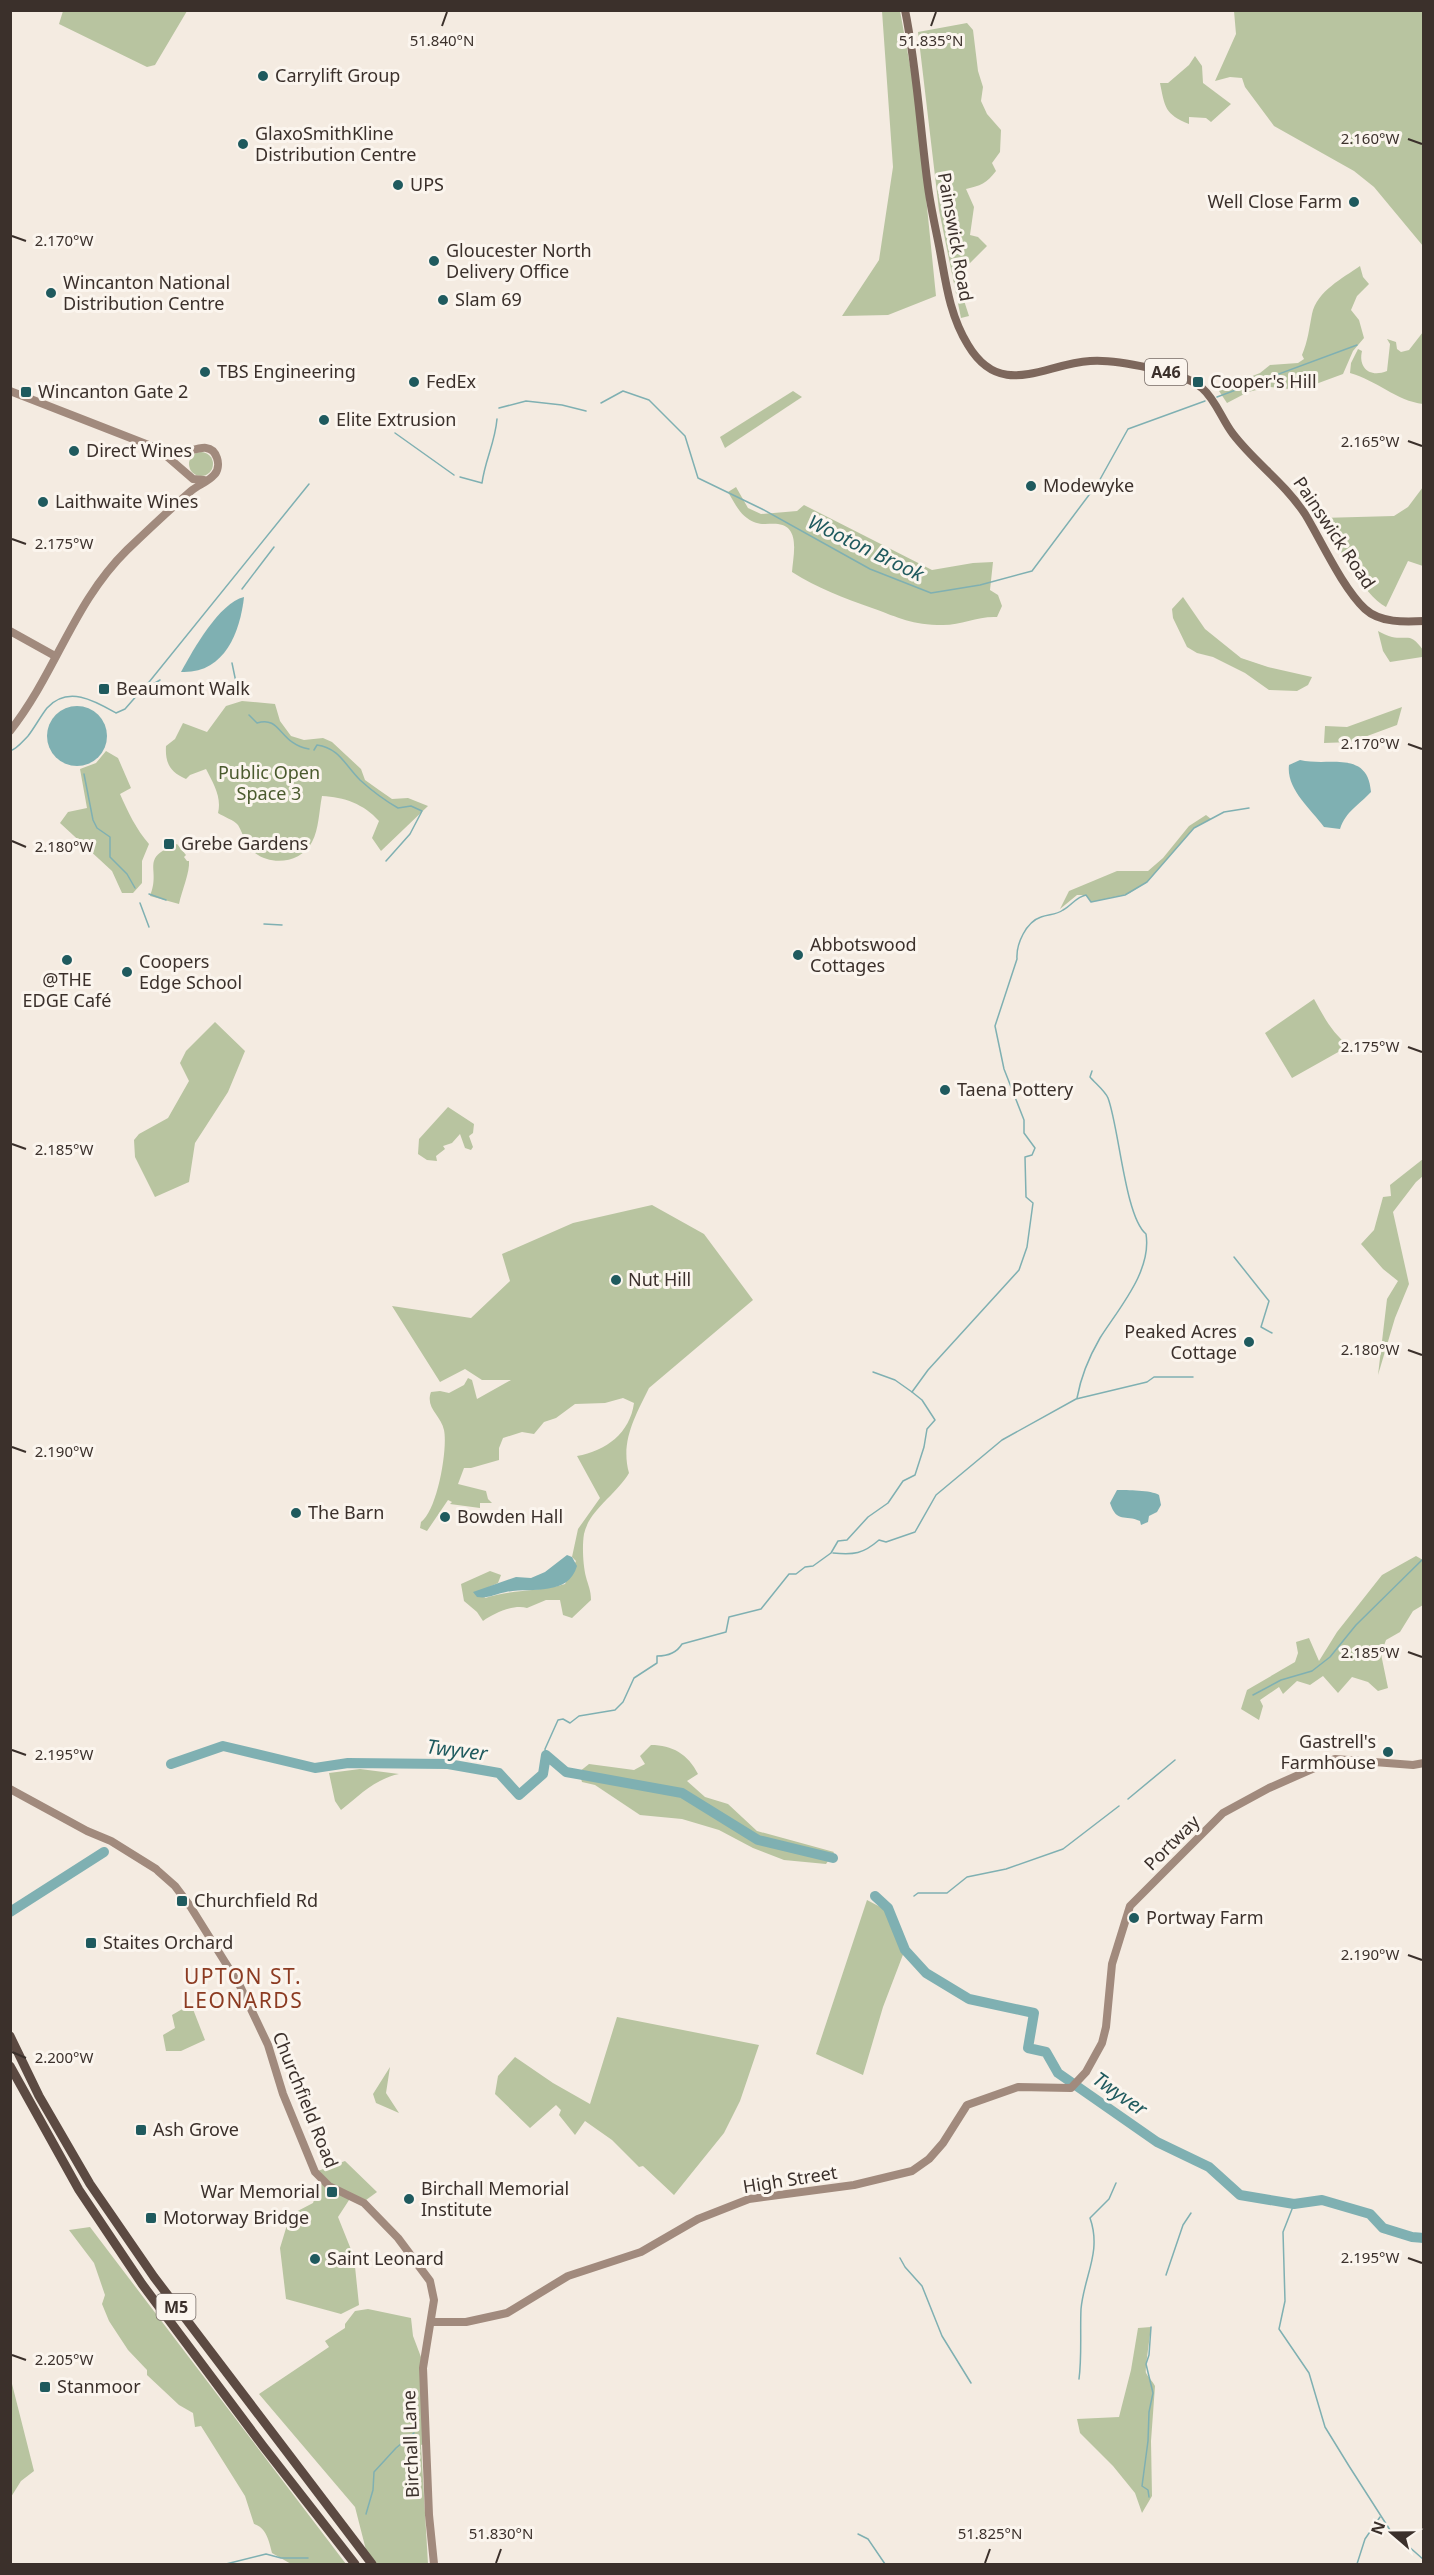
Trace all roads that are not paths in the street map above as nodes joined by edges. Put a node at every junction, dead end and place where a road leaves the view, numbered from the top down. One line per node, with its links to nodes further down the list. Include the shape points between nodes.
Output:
1 (905, 10): 8 (main road, Painswick Road / A46, via 928,188 946,287 959,330 976,356 995,371 1012,376 1090,361 1164,372 1195,383 1209,394 1247,451 1292,495 1366,610 1385,619)
2 (10, 391): 3 (street)
3 (154, 448): 4 (street, via 172,453); 5 (street)
4 (190, 451): 5 (street, via 185,461); 6 (street, via 204,447 216,455 216,472)
5 (188, 473): 6 (street, via 197,480); 7 (street)
6 (205, 480): 7 (street)
7 (185, 496): 10 (street, via 119,558 91,591)
8 (1424, 621)
9 (10, 631): 10 (street)
10 (55, 656): 11 (street, via 31,704)
11 (10, 731)
12 (1424, 1763): 16 (street, Portway, via 1335,1759 1223,1813 1130,1906 1112,1964 1102,2043)
13 (10, 1788): 17 (street, Churchfield Road, via 111,1841 175,1886 240,1986 268,2045 315,2172 329,2186 363,2203 404,2245 430,2281 434,2300)
14 (10, 2036): 18 (highway, M5, via 39,2096 90,2184 154,2277)
15 (10, 2066): 19 (highway, M5, via 79,2190 142,2284)
16 (1073, 2086): 17 (street, High Street, via 1018,2087 968,2105 943,2143 912,2171 853,2185 749,2199 698,2219 641,2252 568,2276 507,2313 466,2322)
17 (431, 2322): 20 (street, Birchall Lane, via 423,2368)
18 (370, 2563)
19 (355, 2565)
20 (434, 2565)

